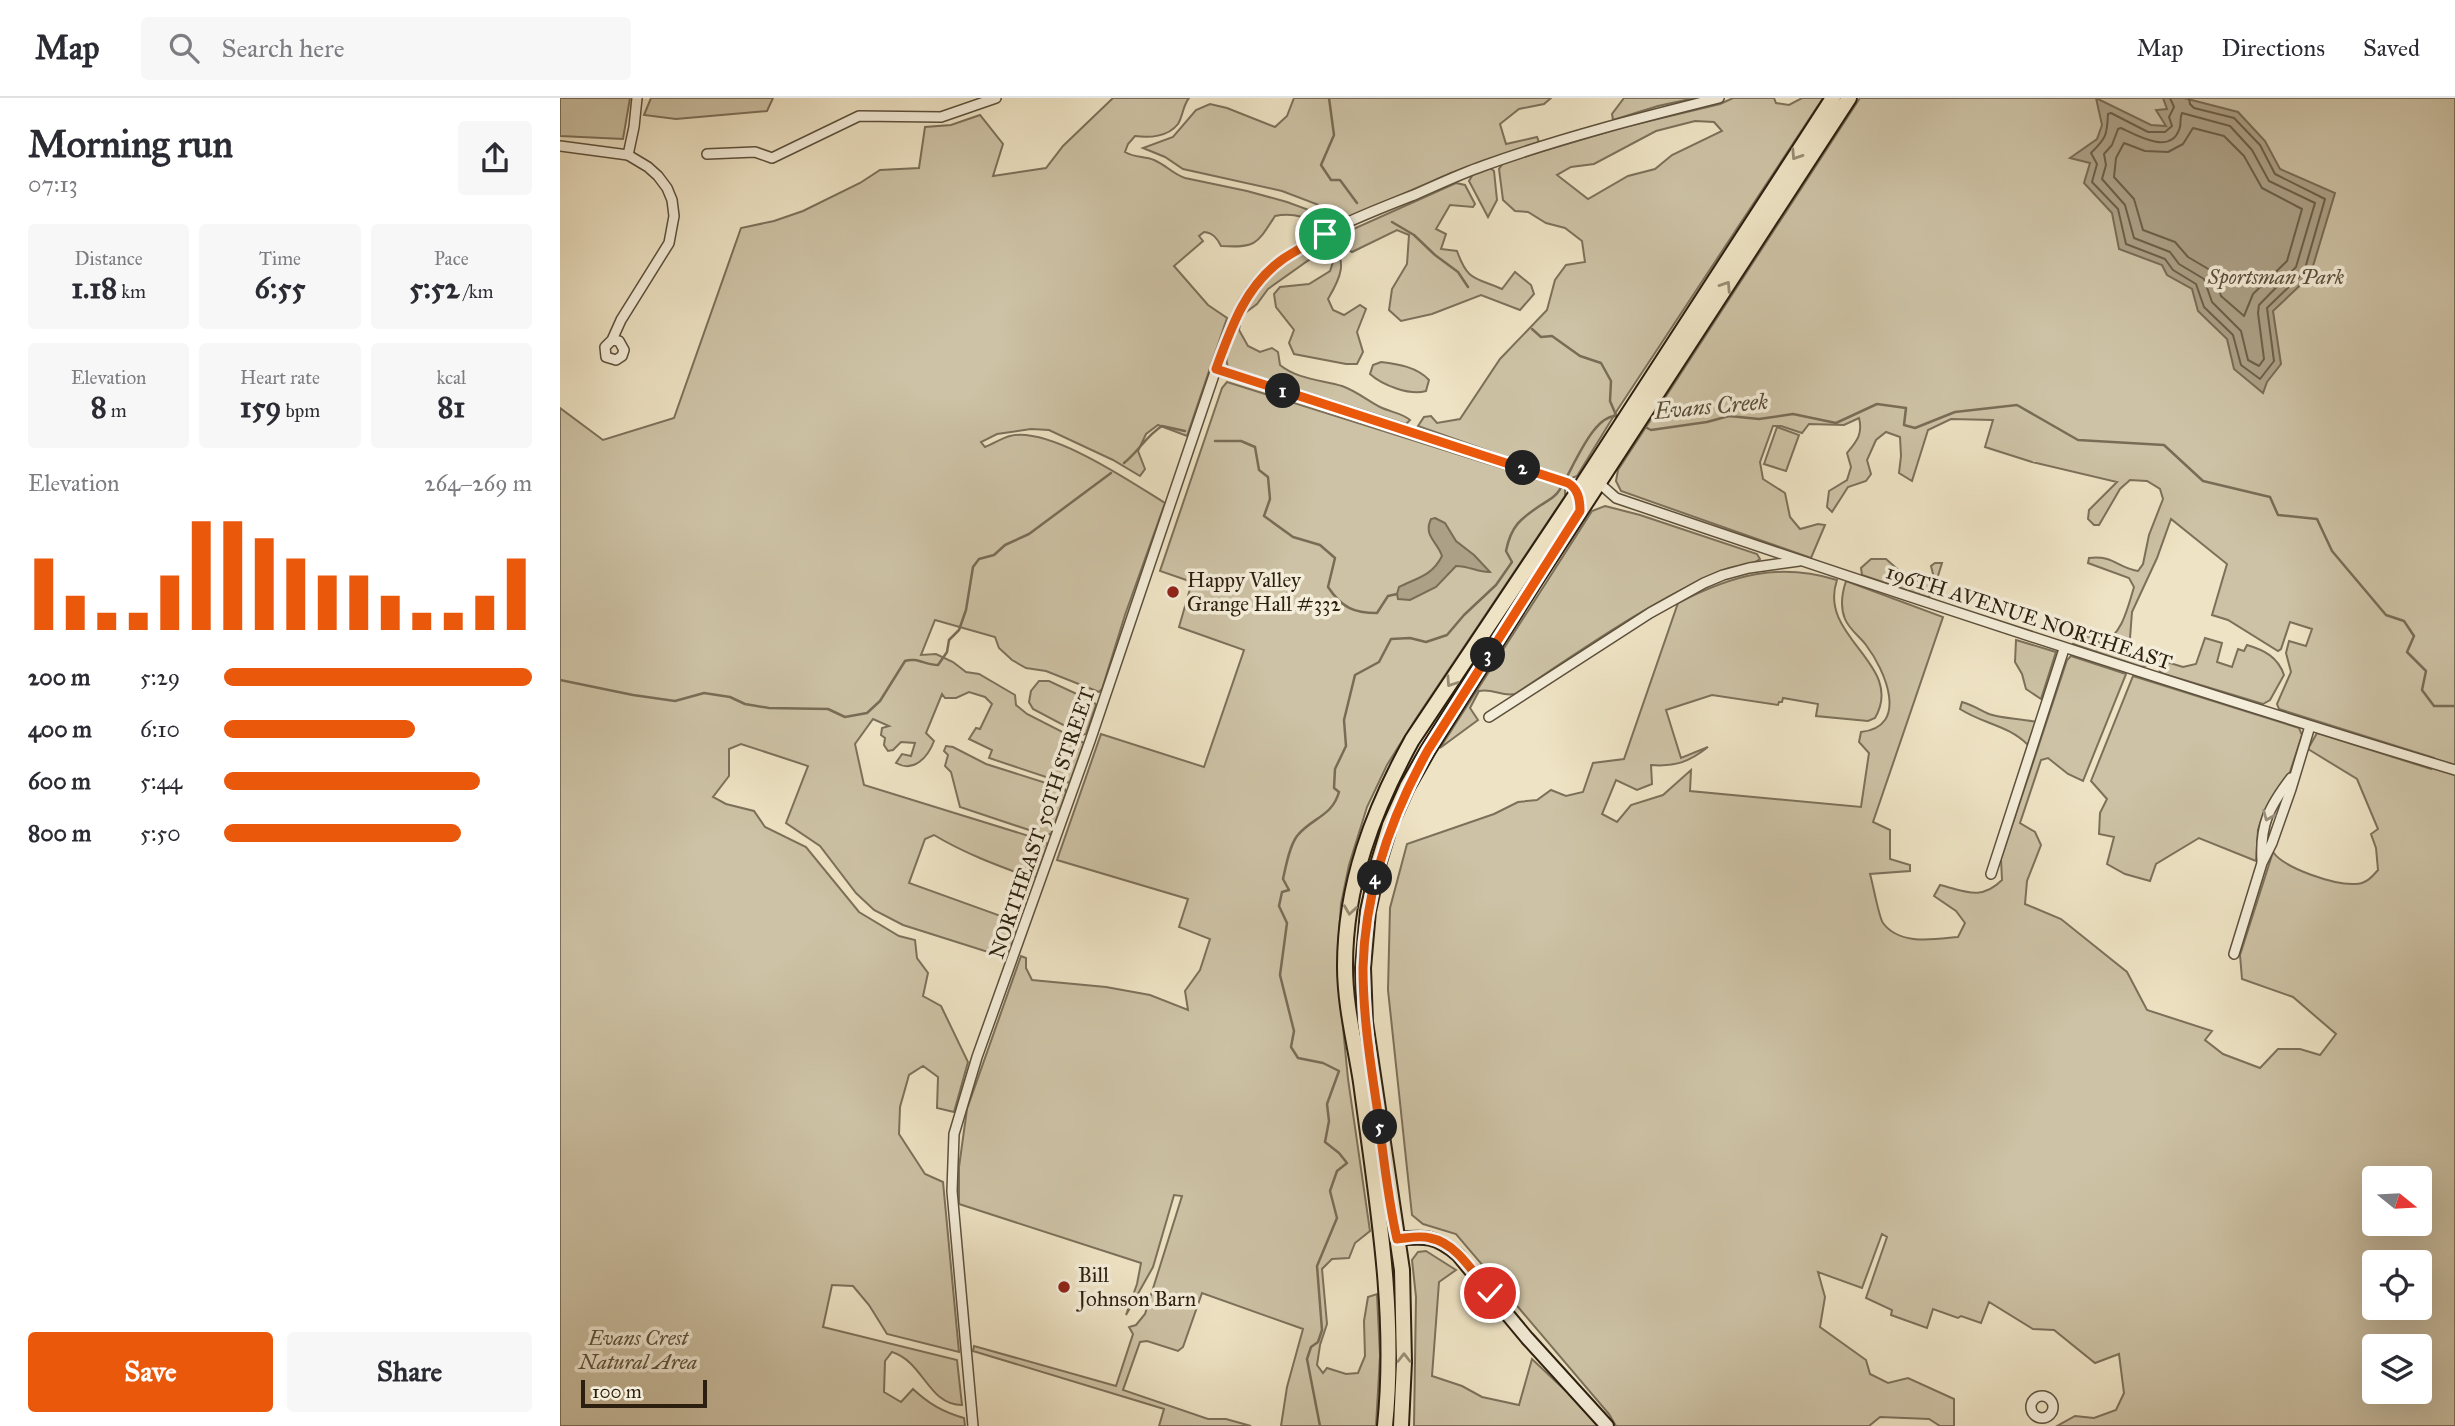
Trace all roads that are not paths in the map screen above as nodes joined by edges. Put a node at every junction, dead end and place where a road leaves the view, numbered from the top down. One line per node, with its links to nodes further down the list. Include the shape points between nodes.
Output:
1 (637, 98): 8 (street)
2 (996, 98): 7 (street, via 942,117 859,116 772,158 755,152)
3 (1719, 98): 10 (street, NORTHEAST 50TH STREET, via 1636,118 1480,167 1325,234 1263,277 1237,314)
4 (1833, 98): 11 (main road, one-way to 11)
5 (1849, 98): 11 (main road, one-way to 5)
6 (560, 146): 8 (street)
7 (707, 154)
8 (628, 155): 9 (street, via 648,167 667,188 673,230)
9 (612, 340)
10 (1216, 369): 15 (street); 29 (street, NORTHEAST 50TH STREET, via 954,1134 952,1191)
11 (1635, 415): 12 (main road)
12 (1620, 437): 13 (main road); 14 (main road)
13 (1598, 462): 14 (main road); 15 (main road)
14 (1599, 483): 16 (main road); 17 (street, 196TH AVENUE NORTHEAST, via 1616,498)
15 (1568, 485): 16 (main road); 27 (main road, one-way to 27, via 1412,740 1360,856 1349,909 1345,966)
16 (1580, 511): 26 (main road, via 1428,750 1390,825 1379,861 1363,968 1366,1022)
17 (1800, 561): 18 (street, 196TH AVENUE NORTHEAST); 19 (street, via 1749,568 1704,583)
18 (2064, 649): 20 (street, 196TH AVENUE NORTHEAST); 24 (street)
19 (1489, 717)
20 (2310, 726): 21 (street, 196TH AVENUE NORTHEAST); 22 (street)
21 (2455, 770)
22 (2294, 775): 23 (street); 23 (street, one-way to 23, via 2266,815)
23 (2262, 863): 25 (street)
24 (1991, 874)
25 (2234, 954)
26 (1397, 1239): 27 (main road); 31 (main road, one-way to 26, via 1404,1314); 32 (street, via 1431,1238 1458,1255)
27 (1381, 1241): 30 (main road, via 1389,1312)
28 (2037, 1417): 33 (street)
29 (973, 1426)
30 (1385, 1426)
31 (1401, 1426)
32 (1607, 1426)
33 (2032, 1426)

